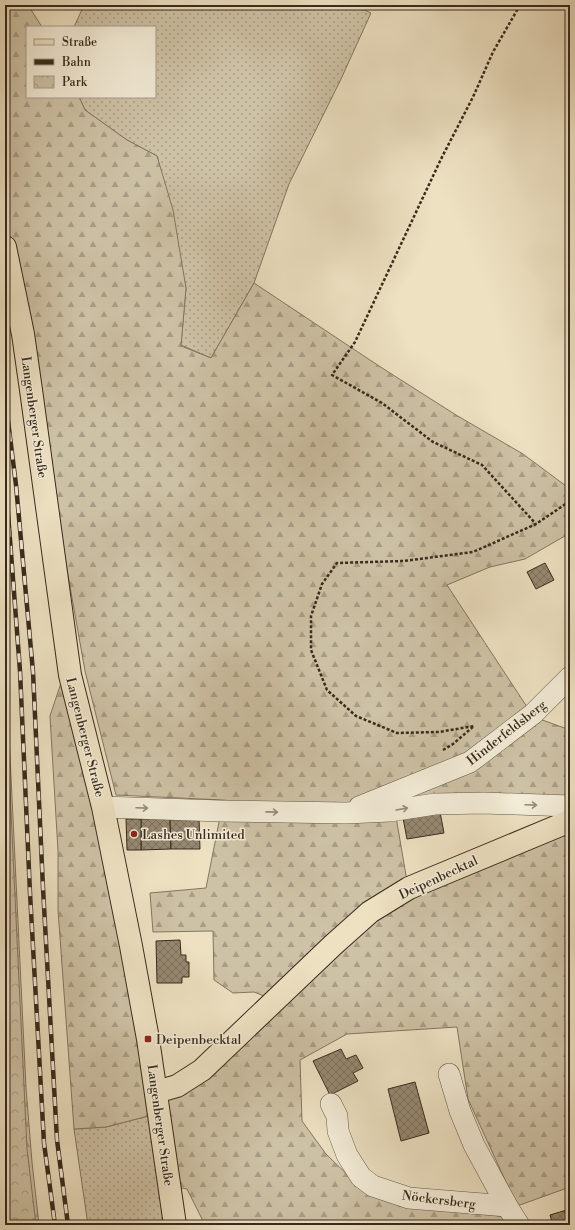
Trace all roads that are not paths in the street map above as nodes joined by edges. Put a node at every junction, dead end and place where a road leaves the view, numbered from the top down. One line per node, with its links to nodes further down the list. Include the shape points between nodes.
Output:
1 (5, 247): 4 (main road, Langenberger Straße, via 30,383 70,675)
2 (570, 677): 5 (street, Hinderfeldsberg, via 533,714 470,762)
3 (570, 806): 5 (street, one-way to 3, via 390,811 435,804)
4 (103, 807): 5 (street, one-way to 5); 8 (main road, Langenberger Straße, via 131,946)
5 (346, 813)
6 (570, 822): 8 (main road, Deipenbecktal, via 409,888 370,912 202,1070 177,1086)
7 (449, 1074): 10 (street, via 474,1146)
8 (156, 1092): 11 (main road, Langenberger Straße)
9 (331, 1104): 10 (street, Nöckersberg, via 337,1116 338,1131 347,1155 361,1177 373,1186 409,1198)
10 (507, 1206): 12 (street)
11 (175, 1225)
12 (519, 1225)

